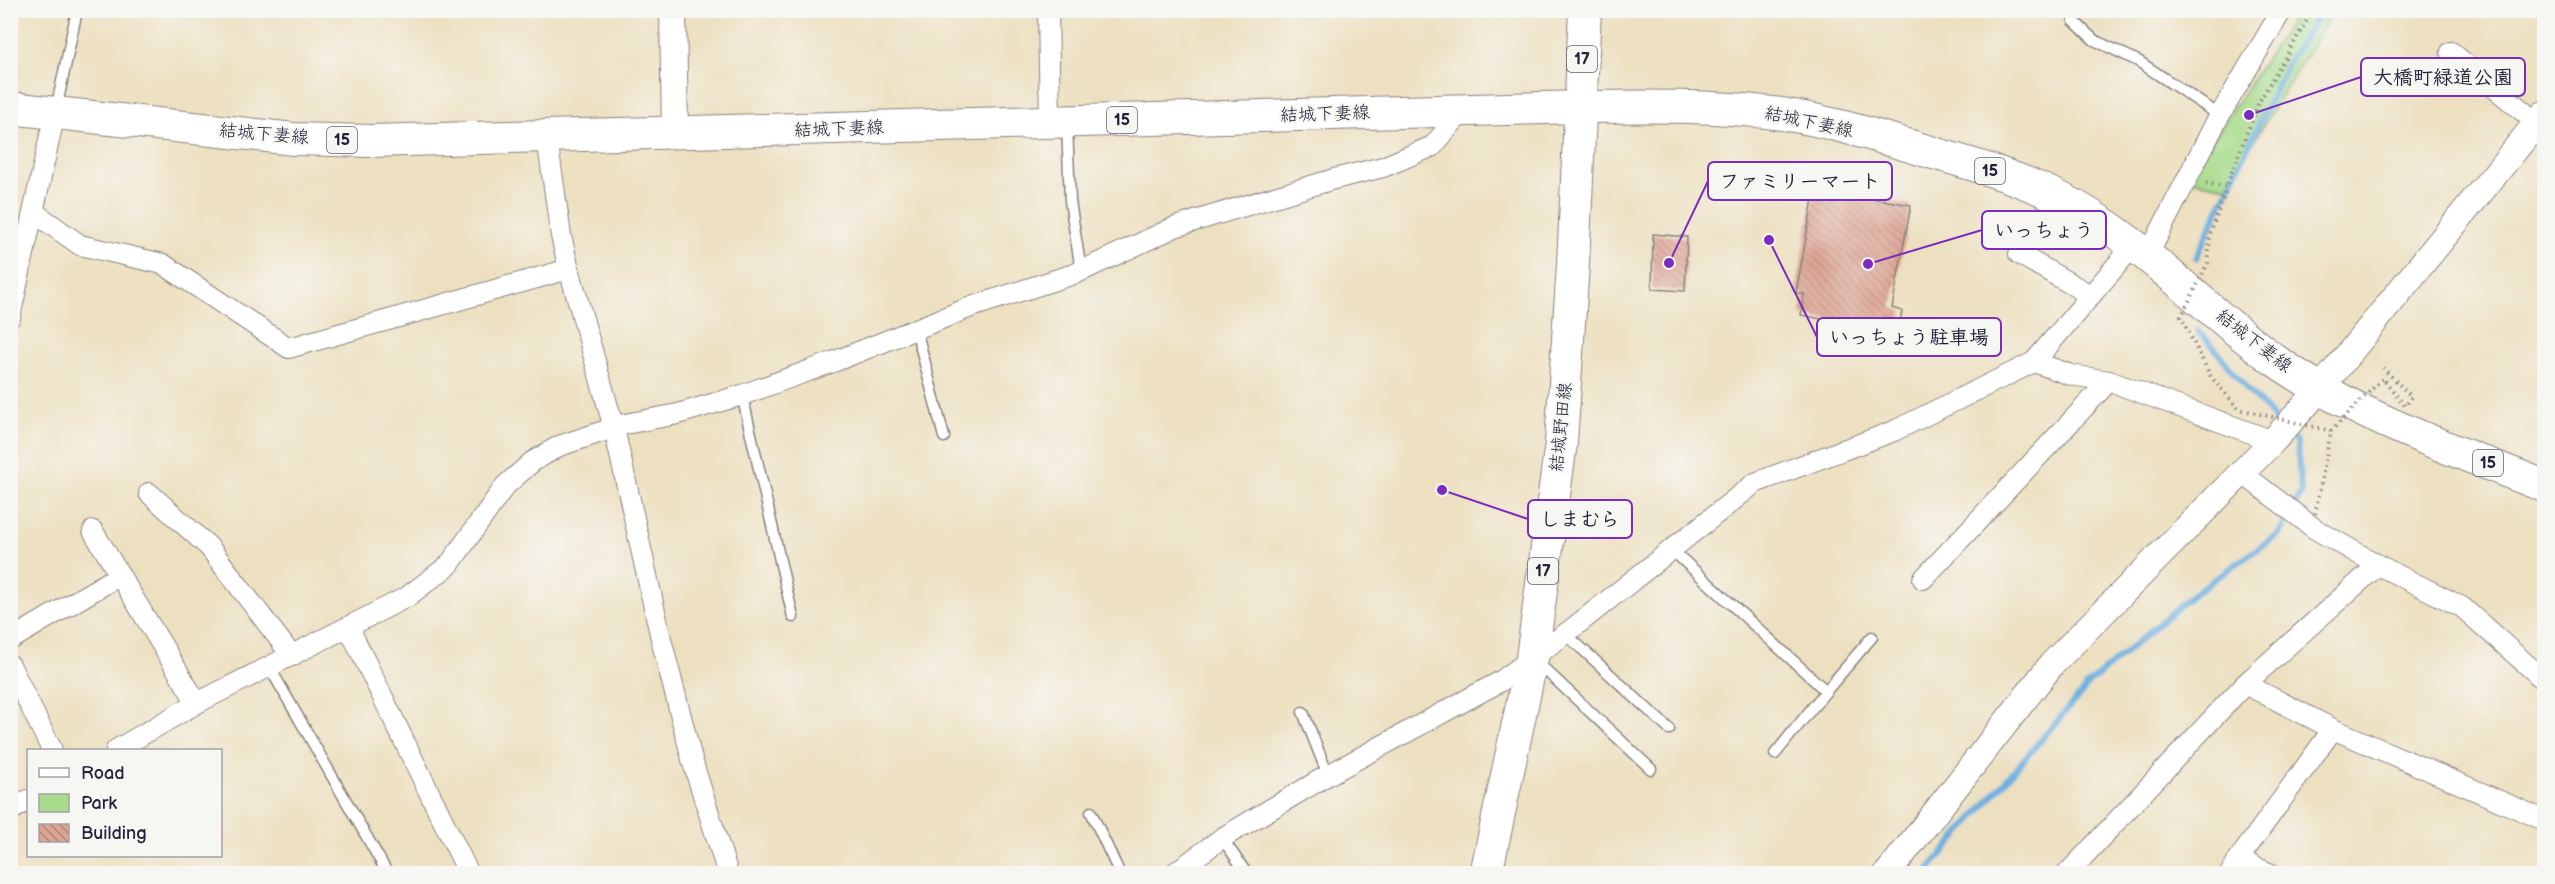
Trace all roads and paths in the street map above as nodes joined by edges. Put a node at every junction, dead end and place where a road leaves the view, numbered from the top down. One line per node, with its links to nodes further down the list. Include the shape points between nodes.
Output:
1 (77, 10): 12 (lane)
2 (673, 10): 16 (street)
3 (1048, 10): 15 (street)
4 (1585, 10): 9 (main road, 結城野田線 / 17)
5 (2282, 10): 13 (street)
6 (2313, 10): 18 (path, via 2259,102)
7 (2074, 21): 13 (lane, via 2094,40 2138,61)
8 (2451, 52): 14 (street)
9 (1580, 106): 11 (main road, 結城下妻線 / 15); 21 (main road, 結城下妻線 / 15, via 1731,108 1785,114 1843,127 2034,186 2083,211); 52 (main road, 結城野田線 / 17, via 1566,390)
10 (10, 108): 12 (main road, 結城下妻線 / 15)
11 (1463, 110): 15 (main road, 結城下妻線 / 15); 24 (street, via 1433,146 1383,167 1175,227)
12 (55, 113): 17 (main road, 結城下妻線 / 15, via 294,139); 20 (street)
13 (2219, 115): 21 (street)
14 (2541, 119): 31 (street)
15 (1058, 122): 16 (main road, 結城下妻線 / 15); 24 (lane)
16 (675, 134): 17 (main road, 結城下妻線 / 15)
17 (548, 138): 23 (street)
18 (2226, 187)
19 (2225, 193): 34 (path, bridge, via 2210,234 2208,263 2181,317 2211,377 2239,409)
20 (35, 213): 23 (street, via 80,245 163,264 289,348); 26 (street)
21 (2140, 251): 25 (street); 31 (main road, 結城下妻線 / 15, via 2277,362)
22 (2019, 254): 25 (street)
23 (569, 269): 33 (street)
24 (1081, 271): 27 (street, via 970,306)
25 (2090, 295): 28 (street)
26 (10, 317)
27 (916, 329): 32 (street); 35 (lane)
28 (2034, 362): 30 (street, via 2071,375); 42 (street, via 1894,431 1755,483)
29 (2383, 368): 34 (path, bridge, via 2412,397 2405,406 2383,378)
30 (2109, 381): 36 (street); 45 (street)
31 (2320, 389): 36 (street); 38 (main road, 結城下妻線 / 15, via 2431,441)
32 (742, 395): 33 (street); 46 (lane)
33 (614, 428): 47 (street, via 559,446 532,462 505,486 449,565 407,597); 75 (street, via 662,643 693,763)
34 (2331, 430): 40 (path, bridge)
35 (944, 437)
36 (2273, 441): 37 (street)
37 (2242, 473): 43 (street, via 2315,529); 80 (street, via 2052,664)
38 (2544, 486)
39 (149, 493): 51 (street, via 209,547)
40 (2315, 514)
41 (93, 531): 44 (street)
42 (1671, 549): 48 (street); 57 (lane)
43 (2378, 565): 55 (street, via 2462,607); 56 (street)
44 (120, 574): 50 (street); 58 (street)
45 (1923, 579)
46 (793, 617)
47 (349, 628): 51 (street); 74 (street)
48 (1566, 634): 52 (street); 60 (lane)
49 (1872, 637): 57 (lane)
50 (10, 640)
51 (292, 656): 54 (street)
52 (1532, 658): 65 (lane); 66 (street, via 1501,681); 79 (main road, 結城野田線 / 17)
53 (10, 665): 62 (street)
54 (270, 668): 58 (street); 73 (lane)
55 (2543, 672)
56 (2245, 684): 61 (street); 81 (street)
57 (1826, 691): 64 (lane)
58 (197, 703): 63 (street)
59 (1303, 712): 66 (lane)
60 (1669, 729)
61 (2333, 729): 70 (street); 72 (street)
62 (52, 749)
63 (118, 749)
64 (1775, 754)
65 (1651, 769)
66 (1328, 775): 71 (street)
67 (27, 801): 68 (street)
68 (10, 810)
69 (1091, 812): 76 (lane)
70 (2544, 820)
71 (1222, 838): 77 (street); 78 (lane)
72 (2234, 867): 82 (street)
73 (388, 873)
74 (469, 873)
75 (728, 873)
76 (1120, 873)
77 (1173, 873)
78 (1247, 873)
79 (1486, 873)
80 (1887, 873)
81 (2067, 873)
82 (2271, 873)

